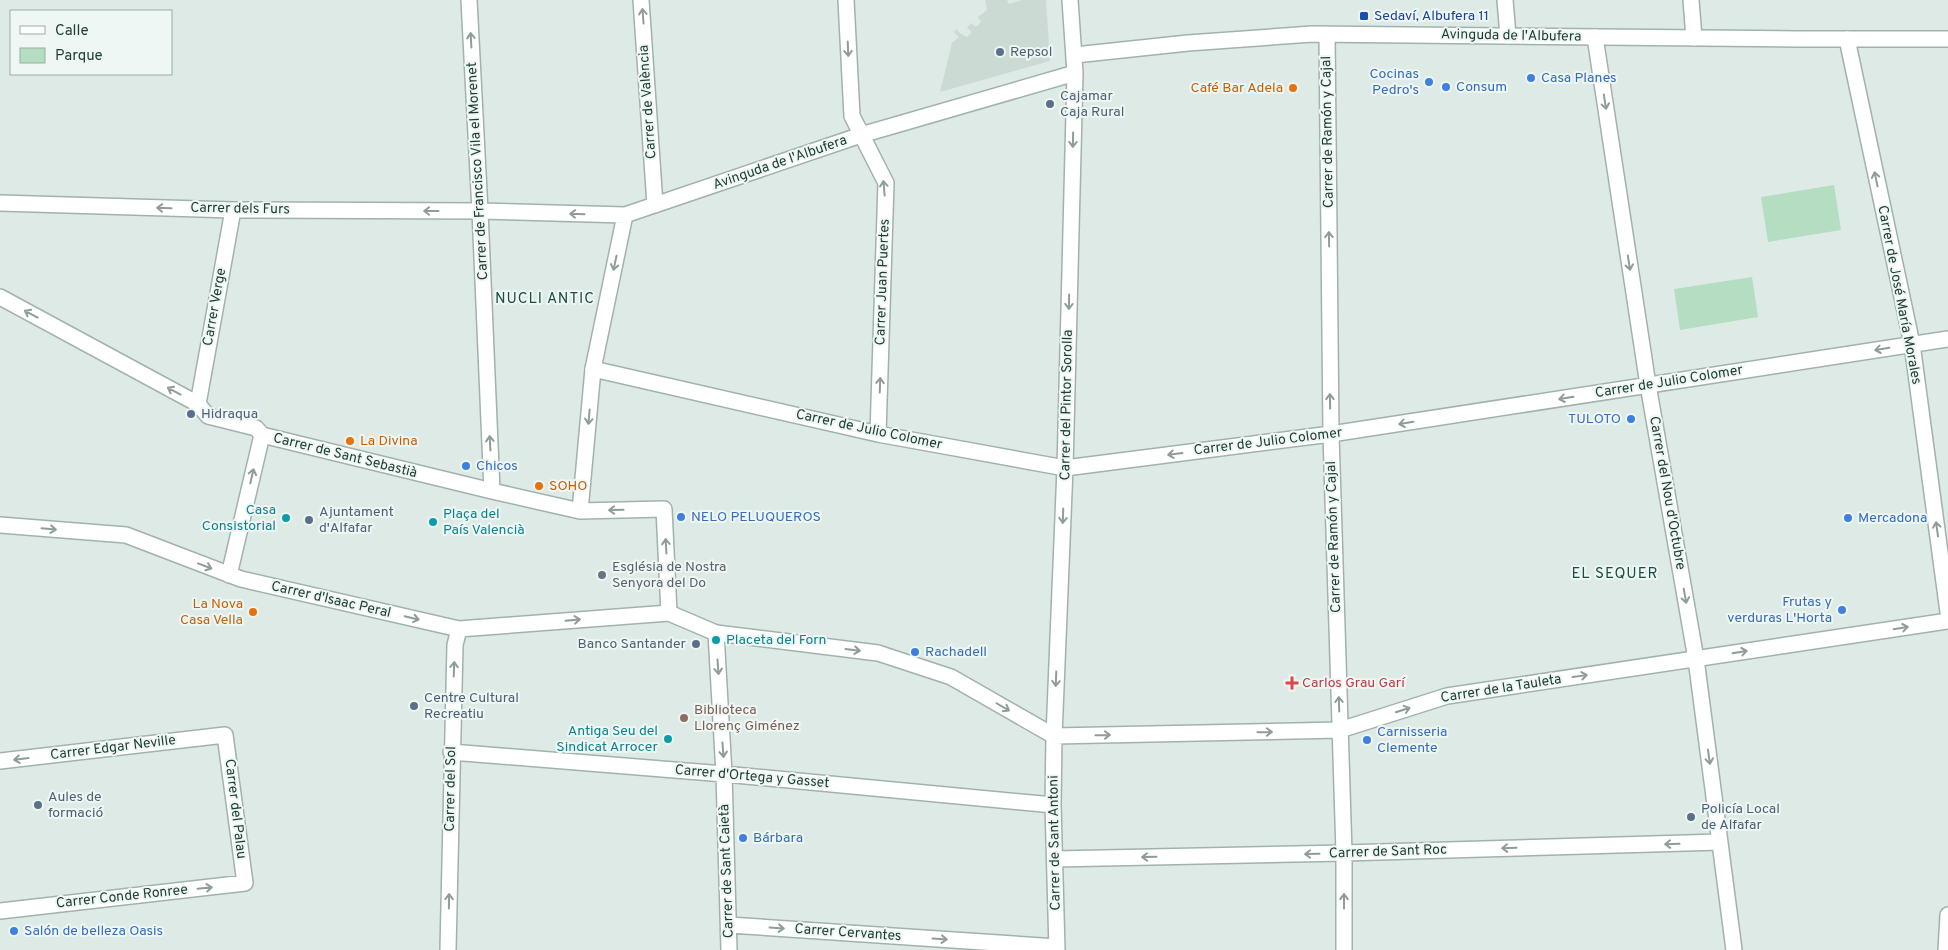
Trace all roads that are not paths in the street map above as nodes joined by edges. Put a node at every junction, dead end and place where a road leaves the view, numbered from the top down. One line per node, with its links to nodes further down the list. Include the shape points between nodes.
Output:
1 (470, 0): 19 (street, Carrer de Francisco Vila el Morenet, one-way to 1)
2 (642, 0): 17 (street, Carrer de València, one-way to 2)
3 (846, 0): 15 (street, Carrer Juan Puertes, one-way to 15, via 852,116)
4 (1070, 0): 13 (street, Carrer del Pintor Sorolla)
5 (1505, 0): 8 (street)
6 (1690, 0): 10 (street)
7 (1326, 35): 8 (street, Avinguda de l'Albufera); 13 (street, Avinguda de l'Albufera, via 1286,35); 28 (street, Carrer de Ramón y Cajal, one-way to 7)
8 (1508, 36): 9 (street, Avinguda de l'Albufera)
9 (1595, 37): 10 (street, Avinguda de l'Albufera); 25 (street, Carrer del Nou d'Octubre, one-way to 25)
10 (1694, 38): 12 (street, Avinguda de l'Albufera)
11 (1948, 39): 12 (street, Avinguda de l'Albufera)
12 (1847, 40): 23 (street, Carrer de José María Morales, one-way to 12)
13 (1075, 55): 14 (street, Carrer del Pintor Sorolla)
14 (1075, 73): 15 (street, Avinguda de l'Albufera); 30 (street, Carrer del Pintor Sorolla, one-way to 30)
15 (861, 135): 17 (street, Avinguda de l'Albufera); 27 (street, Carrer Juan Puertes, one-way to 15, via 886,183)
16 (0, 203): 18 (street, Carrer dels Furs, one-way to 16)
17 (655, 205): 20 (street, Avinguda de l'Albufera)
18 (233, 210): 19 (street, Carrer dels Furs, one-way to 18); 26 (street, Carrer Verge)
19 (480, 211): 20 (street, Avinguda de l'Albufera, one-way to 19); 31 (street, Carrer de Francisco Vila el Morenet, one-way to 19)
20 (625, 215): 24 (street, one-way to 24)
21 (0, 297): 26 (street, Carrer de Sant Sebastià, one-way to 21)
22 (1948, 339): 23 (street, Carrer de Julio Colomer)
23 (1912, 344): 25 (street, Carrer de Julio Colomer, one-way to 25); 35 (street, Carrer de José María Morales, one-way to 23)
24 (593, 369): 27 (street, Carrer de Julio Colomer); 32 (street, one-way to 32)
25 (1648, 385): 28 (street, Carrer de Julio Colomer, one-way to 28); 40 (street, Carrer del Nou d'Octubre, one-way to 40)
26 (198, 404): 29 (street, Carrer de Sant Sebastià, via 208,416 256,428)
27 (878, 434): 30 (street, Carrer de Julio Colomer)
28 (1331, 434): 30 (street, Carrer de Julio Colomer, one-way to 30); 41 (street, Carrer de Ramón y Cajal, one-way to 28)
29 (262, 435): 31 (street, Carrer de Sant Sebastià); 34 (street, one-way to 29)
30 (1066, 468): 43 (street, Carrer del Pintor Sorolla, one-way to 43)
31 (492, 491): 32 (street, Carrer de Sant Sebastià)
32 (580, 511): 36 (street, Carrer de Sant Sebastià, one-way to 32, via 664,509)
33 (0, 525): 34 (street, Carrer d'Isaac Peral, one-way to 34, via 126,536)
34 (229, 575): 38 (street, Carrer d'Isaac Peral, one-way to 38)
35 (1948, 612)
36 (669, 613): 38 (street, Carrer d'Isaac Peral, one-way to 36); 39 (street)
37 (1948, 621): 40 (street, Carrer de la Tauleta, one-way to 37)
38 (459, 629): 44 (street, Carrer del Sol, one-way to 38, via 455,645)
39 (716, 633): 43 (street, one-way to 43, via 878,653 951,677); 46 (street, Carrer de Sant Caietà, one-way to 46)
40 (1696, 659): 41 (street, Carrer de la Tauleta, one-way to 40, via 1446,696); 48 (street, Carrer del Nou d'Octubre, one-way to 48)
41 (1340, 730): 43 (street, Carrer de la Tauleta, one-way to 41); 49 (street, Carrer de Ramón y Cajal)
42 (226, 735): 45 (street, Carrer Edgar Neville, one-way to 45); 51 (street, Carrer del Palau)
43 (1054, 736): 47 (street, Carrer de Sant Antoni)
44 (452, 752): 46 (street, Carrer d'Ortega y Gasset); 56 (street, Carrer del Sol, one-way to 44)
45 (0, 761)
46 (724, 774): 47 (street, Carrer d'Ortega y Gasset); 54 (street, Carrer de Sant Caietà)
47 (1053, 805): 50 (street, Carrer de Sant Antoni)
48 (1720, 842): 49 (street, Carrer de Sant Roc, one-way to 49); 59 (street, Carrer del Nou d'Octubre)
49 (1344, 853): 50 (street, Carrer de Sant Roc, one-way to 50); 58 (street, Carrer de Ramón y Cajal, one-way to 49)
50 (1055, 859): 55 (street, Carrer de Sant Antoni)
51 (245, 883): 52 (street, Carrer Conde Ronree, one-way to 51)
52 (0, 911)
53 (1948, 915): 60 (street)
54 (729, 925): 55 (street, Carrer Cervantes, one-way to 55); 57 (street, Carrer de Sant Caietà)
55 (1057, 949)
56 (448, 950)
57 (729, 950)
58 (1344, 950)
59 (1734, 950)
60 (1946, 950)

